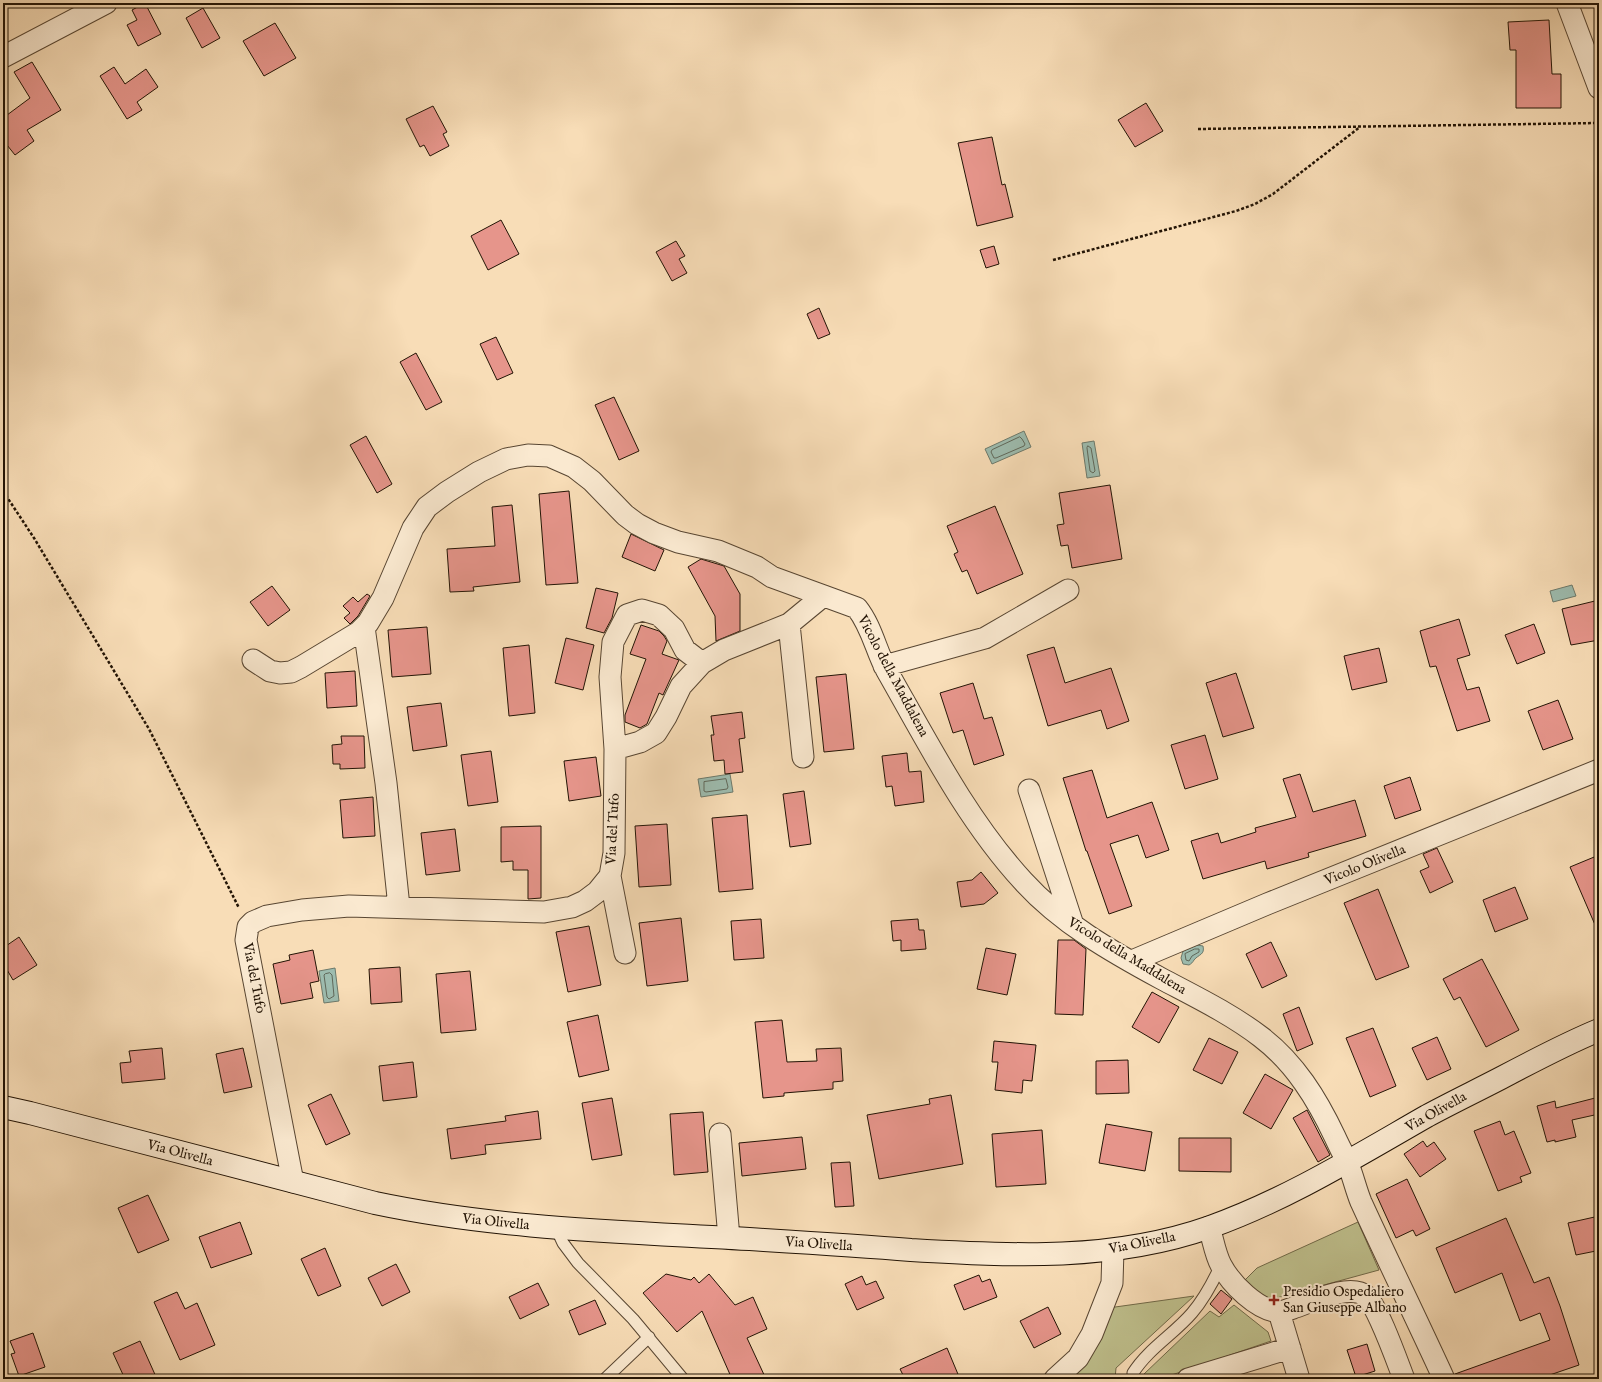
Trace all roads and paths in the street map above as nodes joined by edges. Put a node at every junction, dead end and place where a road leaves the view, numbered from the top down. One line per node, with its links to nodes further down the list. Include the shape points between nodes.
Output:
1 (106, 3): 3 (street)
2 (1567, 3): 4 (street)
3 (3, 57)
4 (1599, 88)
5 (1599, 123): 6 (path)
6 (1360, 127): 7 (path); 8 (path, via 1273,194 1255,204)
7 (1198, 129)
8 (1053, 260)
9 (3, 491): 24 (path, via 149,729)
10 (1068, 590): 16 (street, via 985,638)
11 (823, 596): 12 (street); 13 (street, Vicolo della Maddalena, via 772,577 757,567 718,551 678,542 654,533 625,515 574,466 549,456 535,454 502,461 469,478 427,507 413,528 383,598); 16 (street, Vicolo della Maddalena, via 857,608 864,618)
12 (789, 624): 15 (street, via 724,650); 18 (street)
13 (364, 627): 14 (street, Vicolo della Maddalena, via 290,672 270,671); 22 (street, via 386,783)
14 (253, 660)
15 (702, 663): 17 (street, via 681,686 656,733 640,742); 17 (street, Via del Tufo, via 685,650 674,629 659,614 642,610 627,614 613,642 610,678)
16 (884, 666): 23 (street, Vicolo della Maddalena, via 954,787 995,847 1036,894)
17 (615, 749): 21 (street, Via del Tufo, via 614,853)
18 (804, 757)
19 (1599, 770): 26 (street, Vicolo Olivella)
20 (1029, 790): 23 (street)
21 (610, 876): 22 (street, Via del Tufo, via 602,887 585,901 551,912); 25 (street)
22 (399, 907): 24 (street, Via del Tufo, via 349,906 307,909 260,918)
23 (1073, 925): 26 (street, Vicolo della Maddalena)
24 (248, 927): 31 (street, Via del Tufo, via 246,940)
25 (625, 953)
26 (1132, 961): 30 (street, Vicolo della Maddalena, via 1225,1012 1278,1052 1300,1077 1316,1101)
27 (1599, 1030): 30 (main road, Via Olivella, via 1555,1049)
28 (3, 1107): 31 (main road, Via Olivella)
29 (720, 1134): 34 (street)
30 (1347, 1162): 32 (main road, Via Olivella, via 1281,1196); 47 (street, Vicolo della Maddalena, via 1360,1200)
31 (293, 1182): 33 (main road, Via Olivella, via 409,1210 488,1222)
32 (1209, 1227): 35 (main road, Via Olivella, via 1159,1242); 36 (street)
33 (556, 1228): 34 (main road, Via Olivella); 38 (lane, via 565,1246 583,1270)
34 (729, 1238): 35 (main road, Via Olivella, via 963,1253 1045,1254)
35 (1113, 1250): 42 (street, via 1112,1283 1092,1334 1078,1358)
36 (1221, 1265): 37 (street, via 1249,1298); 43 (lane, via 1206,1296 1191,1314 1140,1362 1133,1373)
37 (1280, 1312): 39 (street); 46 (street, via 1341,1292 1354,1291 1366,1296 1373,1306)
38 (649, 1337): 40 (lane); 41 (lane)
39 (1290, 1348): 44 (street); 45 (street)
40 (606, 1379)
41 (683, 1379)
42 (1055, 1379)
43 (1135, 1379)
44 (1188, 1379)
45 (1299, 1379)
46 (1404, 1379)
47 (1444, 1379)

